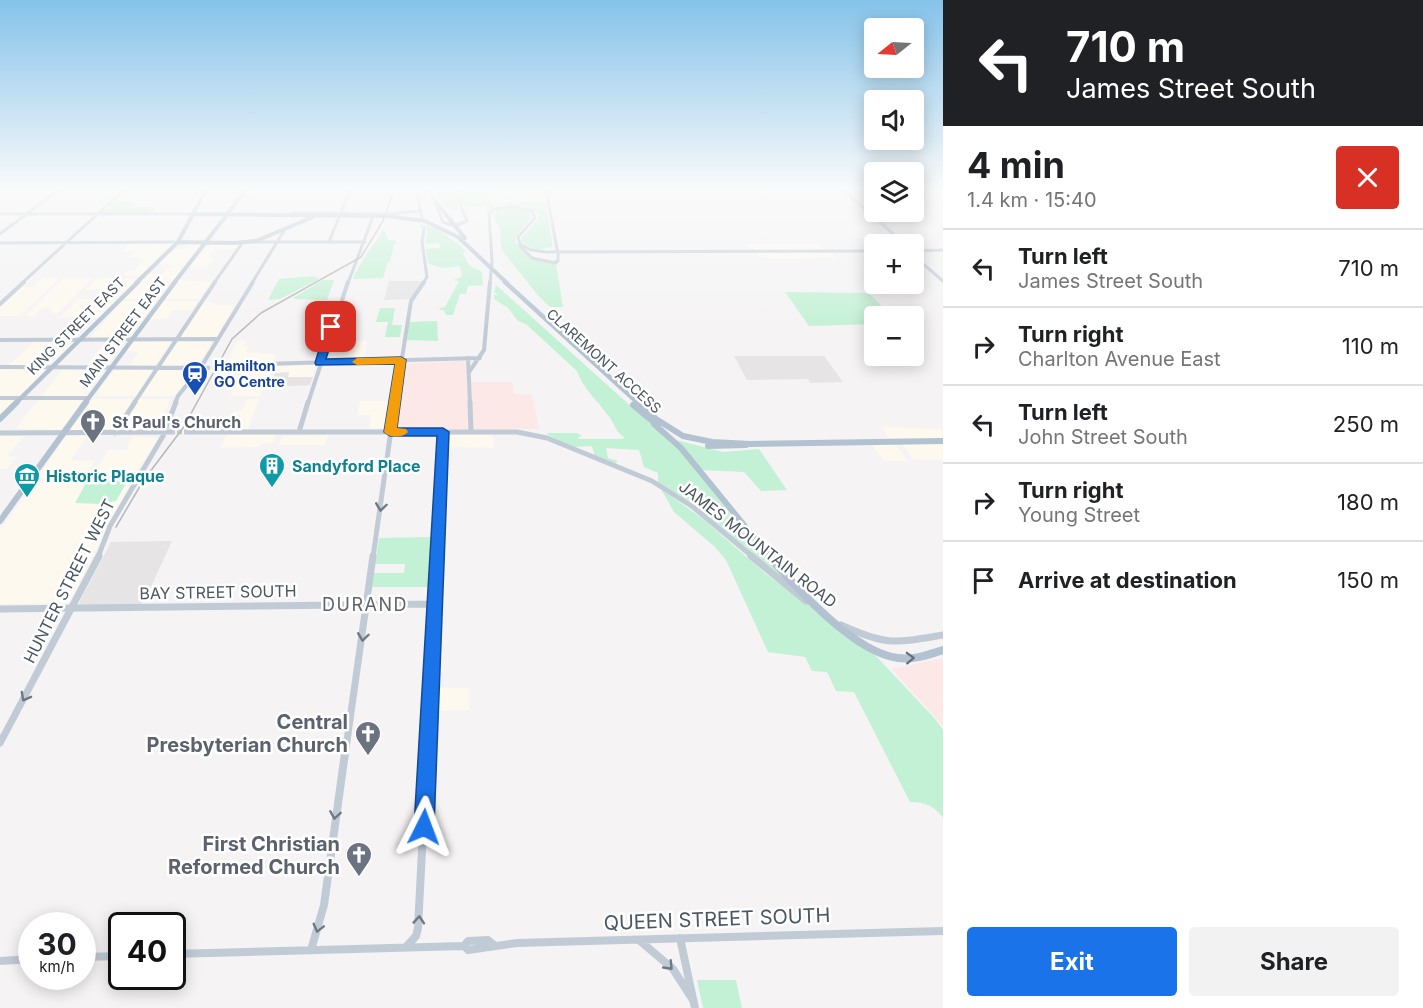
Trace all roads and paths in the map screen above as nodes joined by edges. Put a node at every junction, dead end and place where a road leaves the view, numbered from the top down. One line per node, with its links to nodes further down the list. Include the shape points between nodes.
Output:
1 (73, 237): 22 (main road)
2 (181, 237): 15 (main road, KING STREET EAST)
3 (211, 237): 16 (main road, MAIN STREET EAST)
4 (270, 237): 17 (main road, CLAREMONT ACCESS)
5 (279, 237): 18 (main road, HUNTER STREET WEST)
6 (330, 237): 19 (main road)
7 (366, 237): 20 (main road)
8 (423, 237): 44 (main road, via 426,280 410,304)
9 (454, 237): 58 (main road, CLAREMONT ACCESS)
10 (456, 237): 31 (main road, CLAREMONT ACCESS)
11 (464, 237): 31 (main road)
12 (491, 237): 34 (main road)
13 (518, 237): 23 (main road)
14 (555, 237): 24 (main road)
15 (178, 242): 16 (main road, CLAREMONT ACCESS); 22 (main road); 38 (main road, KING STREET EAST)
16 (207, 242): 17 (main road, CLAREMONT ACCESS); 39 (main road, MAIN STREET EAST)
17 (243, 242): 18 (main road); 40 (main road)
18 (276, 242): 19 (main road); 36 (main road, HUNTER STREET WEST)
19 (328, 242): 20 (main road)
20 (364, 242): 45 (main road)
21 (0, 243): 22 (main road)
22 (67, 243): 35 (main road)
23 (520, 244): 28 (main road); 29 (main road, via 532,258 553,263 559,263)
24 (556, 245): 28 (main road); 29 (main road); 30 (main road)
25 (864, 250): 30 (main road)
26 (924, 250): 27 (main road)
27 (943, 250)
28 (538, 251): 29 (main road)
29 (558, 252): 30 (main road)
30 (574, 252)
31 (482, 260): 70 (main road, CLAREMONT ACCESS, via 663,425 700,441)
32 (924, 264): 33 (main road)
33 (943, 281)
34 (490, 282): 41 (main road)
35 (0, 304)
36 (217, 339): 40 (main road); 52 (main road, HUNTER STREET WEST)
37 (0, 340): 38 (main road)
38 (81, 340): 39 (main road); 49 (main road, KING STREET EAST)
39 (130, 340): 40 (main road); 50 (main road, MAIN STREET EAST)
40 (174, 340): 51 (main road)
41 (483, 347): 42 (main road); 43 (main road)
42 (468, 358): 43 (main road); 44 (main road); 53 (main road)
43 (480, 358): 53 (main road)
44 (401, 360): 45 (main road); 62 (main road)
45 (320, 363): 47 (main road); 61 (main road)
46 (223, 366): 47 (main road)
47 (231, 366)
48 (0, 367): 49 (main road)
49 (52, 367): 50 (main road); 55 (main road, KING STREET EAST)
50 (111, 367): 51 (main road); 56 (main road, MAIN STREET EAST)
51 (157, 367): 52 (main road); 67 (main road)
52 (205, 367): 59 (main road, HUNTER STREET WEST, via 178,396)
53 (469, 372): 64 (main road)
54 (0, 398): 55 (main road)
55 (21, 398): 56 (main road); 57 (main road, KING STREET EAST)
56 (89, 398): 66 (main road, MAIN STREET EAST)
57 (0, 418)
58 (648, 418): 70 (main road, CLAREMONT ACCESS, via 675,436 697,443 733,447); 78 (main road, one-way to 78, via 681,448 784,574 843,631 877,652 908,658)
59 (167, 432): 67 (main road); 74 (main road, HUNTER STREET WEST, via 110,526)
60 (190, 432): 61 (main road)
61 (299, 432): 62 (main road)
62 (390, 432): 63 (main road); 72 (main road, one-way to 72)
63 (443, 432): 64 (main road); 73 (main road)
64 (471, 432): 68 (main road)
65 (0, 433): 66 (main road)
66 (63, 433): 67 (main road); 71 (main road, MAIN STREET EAST)
67 (115, 433)
68 (534, 434): 76 (main road, JAMES MOUNTAIN ROAD, via 661,487 709,521 793,592 855,633 900,643)
69 (943, 441): 70 (main road)
70 (750, 444)
71 (0, 521)
72 (366, 604): 73 (main road, BAY STREET SOUTH); 74 (main road, BAY STREET SOUTH); 84 (main road, one-way to 84, via 324,905)
73 (435, 604): 83 (main road, one-way to 73, via 418,928)
74 (73, 608): 75 (main road, BAY STREET SOUTH); 79 (main road, HUNTER STREET WEST, one-way to 79)
75 (1, 610)
76 (934, 635): 77 (main road)
77 (943, 635)
78 (943, 650)
79 (0, 743)
80 (943, 931): 81 (main road, QUEEN STREET SOUTH)
81 (680, 938): 82 (main road, QUEEN STREET SOUTH); 88 (main road)
82 (638, 939): 83 (main road, QUEEN STREET SOUTH, via 493,944 487,949 468,950 464,946); 88 (main road, one-way to 88, via 673,969)
83 (406, 947): 84 (main road, QUEEN STREET SOUTH)
84 (311, 950): 85 (main road, QUEEN STREET SOUTH)
85 (186, 954)
86 (18, 960): 87 (main road)
87 (0, 961)
88 (694, 1004)

